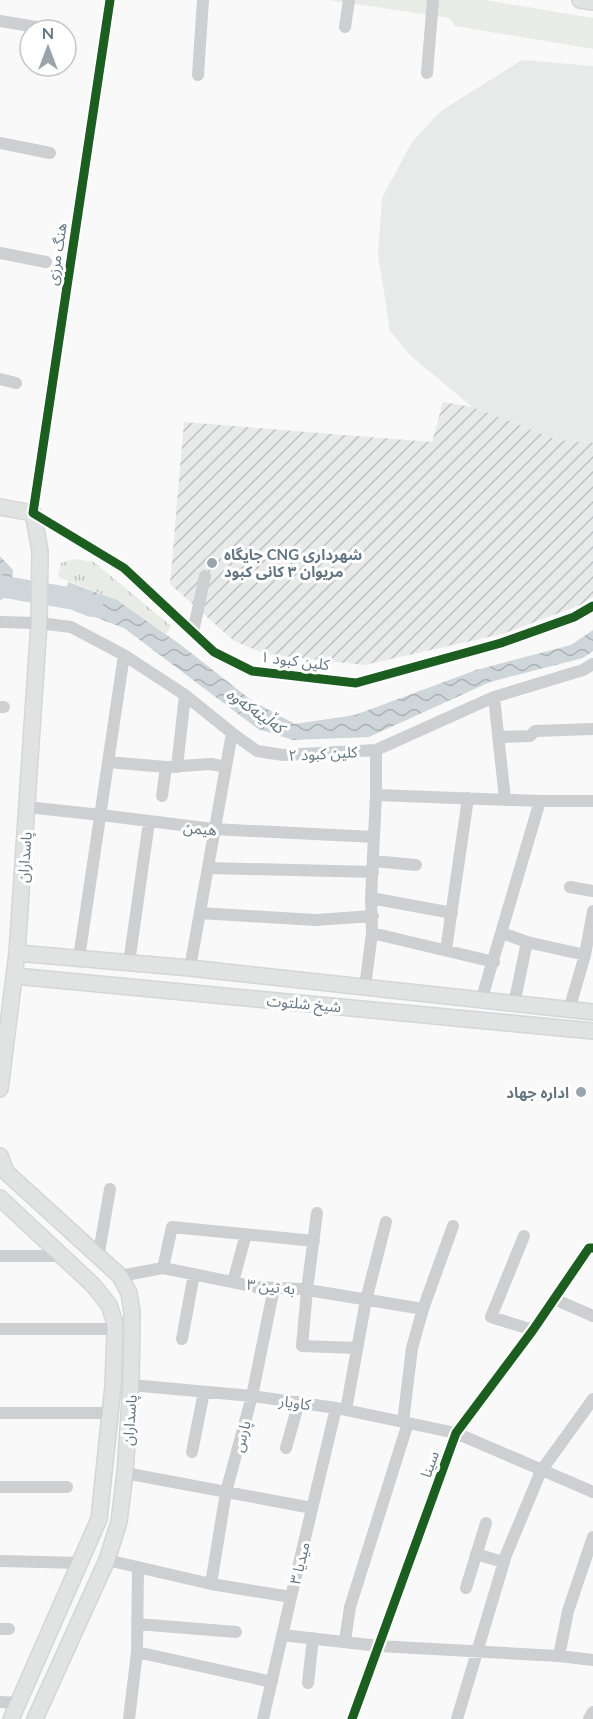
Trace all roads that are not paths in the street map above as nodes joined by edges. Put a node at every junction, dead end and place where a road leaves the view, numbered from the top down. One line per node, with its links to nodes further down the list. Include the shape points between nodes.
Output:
1 (110, 0): 19 (street, هنگ مرزی)
2 (203, 0): 11 (street)
3 (349, 0): 9 (street)
4 (433, 0): 10 (street)
5 (580, 0): 6 (main road)
6 (593, 2)
7 (0, 21): 8 (street)
8 (18, 24)
9 (345, 27)
10 (427, 73)
11 (198, 75)
12 (0, 143): 13 (street)
13 (50, 153)
14 (0, 253): 15 (street)
15 (46, 262)
16 (0, 379): 17 (street)
17 (16, 382)
18 (0, 507): 19 (main road)
19 (33, 513): 23 (main road, پاسداران, via 40,552); 24 (street, کلین کبود ۱, via 124,568)
20 (205, 576): 24 (street)
21 (593, 606): 24 (street, کلین کبود ۱, via 574,617 501,643 356,683 252,671 214,652)
22 (0, 622): 23 (street, کلین کبود ۲)
23 (39, 623): 25 (street, کلین کبود ۲, via 71,627); 42 (main road, پاسداران)
24 (193, 632)
25 (124, 655): 27 (street, کلین کبود ۲); 33 (street)
26 (593, 664): 28 (street, کلین کبود ۲)
27 (184, 695): 30 (street, کلین کبود ۲); 34 (street)
28 (494, 697): 31 (street); 32 (street, کلین کبود ۲)
29 (593, 729): 31 (street)
30 (231, 733): 32 (street, کلین کبود ۲, via 256,751 283,755); 35 (street)
31 (498, 736): 39 (street)
32 (376, 750): 36 (street)
33 (108, 762): 34 (street); 43 (street)
34 (171, 767): 35 (street); 37 (street)
35 (226, 767): 45 (street)
36 (376, 795): 38 (street); 46 (street)
37 (162, 796)
38 (468, 798): 39 (street); 55 (street)
39 (505, 799): 40 (street)
40 (540, 801): 41 (street); 58 (street)
41 (593, 801)
42 (27, 807): 43 (street, هیمن); 61 (main road, پاسداران)
43 (101, 814): 44 (street, هیمن); 63 (street)
44 (149, 822): 45 (street, هیمن); 65 (street)
45 (213, 829): 46 (street, هیمن); 49 (street)
46 (374, 837): 48 (street)
47 (416, 865): 48 (street)
48 (373, 867): 49 (street); 52 (street)
49 (209, 868): 54 (street)
50 (570, 887): 51 (street)
51 (593, 891)
52 (372, 898): 55 (street); 56 (street)
53 (593, 911): 62 (street)
54 (200, 913): 56 (street, via 315,920); 66 (street)
55 (452, 913): 60 (street)
56 (373, 916): 57 (street)
57 (372, 933): 60 (street); 68 (street)
58 (502, 933): 59 (street); 64 (street)
59 (527, 942): 62 (street); 70 (street)
60 (446, 950): 64 (street)
61 (17, 953): 63 (main road, شیخ شلتوت); 67 (main road, پاسداران)
62 (585, 955): 71 (street)
63 (79, 958): 65 (main road, شیخ شلتوت)
64 (494, 962): 69 (street)
65 (129, 963): 66 (main road, شیخ شلتوت)
66 (190, 968): 68 (main road, شیخ شلتوت)
67 (15, 976): 73 (main road, شیخ شلتوت); 74 (main road, پاسداران)
68 (365, 987): 69 (main road, شیخ شلتوت)
69 (481, 1001): 70 (main road, شیخ شلتوت)
70 (514, 1004): 71 (main road, شیخ شلتوت)
71 (569, 1010): 72 (main road, شیخ شلتوت)
72 (593, 1012)
73 (593, 1031)
74 (0, 1089)
75 (0, 1156): 87 (main road, پاسداران, via 6,1172)
76 (110, 1189): 87 (street)
77 (0, 1198): 86 (main road)
78 (317, 1213): 83 (street)
79 (386, 1222): 95 (street, میدیا ۳)
80 (453, 1226): 96 (street)
81 (246, 1234): 83 (street); 88 (street, via 172,1227); 91 (street)
82 (524, 1236): 100 (street, via 491,1317)
83 (314, 1241): 93 (street)
84 (591, 1248): 94 (street, سینا)
85 (0, 1256): 86 (street)
86 (62, 1256): 99 (main road, via 109,1305)
87 (98, 1258): 90 (main road, پاسداران)
88 (163, 1268): 89 (street, به تین ۳); 90 (street, به تین ۳)
89 (195, 1274): 91 (street, به تین ۳); 101 (street)
90 (120, 1276): 103 (main road, پاسداران, via 129,1293 132,1312)
91 (233, 1282): 92 (street, به تین ۳)
92 (274, 1288): 93 (street, به تین ۳); 105 (street, پارس)
93 (307, 1290): 95 (street, به تین ۳); 102 (street, via 302,1346)
94 (554, 1299): 97 (street); 100 (street, سینا)
95 (366, 1300): 96 (street, به تین ۳); 102 (street, میدیا ۳)
96 (423, 1309): 111 (street, via 412,1348)
97 (593, 1316)
98 (0, 1329): 99 (street)
99 (115, 1329): 110 (main road)
100 (533, 1330): 112 (street, سینا)
101 (182, 1339)
102 (357, 1348): 108 (street, میدیا ۳)
103 (131, 1385): 104 (street, کاویار); 116 (main road, پاسداران)
104 (204, 1392): 105 (street, کاویار); 114 (street)
105 (252, 1396): 107 (street, کاویار); 119 (street, پارس)
106 (593, 1399): 115 (street)
107 (299, 1402): 108 (street, کاویار); 113 (street)
108 (341, 1409): 111 (street, کاویار); 121 (street, میدیا ۳)
109 (0, 1413): 110 (street)
110 (110, 1413): 128 (main road, via 99,1519)
111 (405, 1422): 112 (street, کاویار); 137 (street, via 350,1607)
112 (456, 1433): 115 (street, کاویار); 138 (street, سینا)
113 (286, 1448)
114 (192, 1452)
115 (541, 1471): 120 (street, کاویار); 127 (street)
116 (125, 1473): 119 (street); 125 (main road, پاسداران, via 119,1522)
117 (0, 1487): 118 (street)
118 (67, 1487)
119 (226, 1492): 121 (street); 130 (street, پارس)
120 (593, 1492)
121 (312, 1508): 132 (street, میدیا ۳)
122 (486, 1523): 124 (street)
123 (593, 1537): 141 (street, via 568,1611)
124 (476, 1554): 127 (street); 131 (street)
125 (107, 1560): 129 (street); 149 (main road, پاسداران)
126 (0, 1561): 128 (street)
127 (503, 1562): 140 (street)
128 (81, 1563): 146 (main road)
129 (138, 1567): 130 (street); 133 (street)
130 (211, 1584): 132 (street)
131 (466, 1588)
132 (291, 1597): 135 (street, میدیا ۳)
133 (137, 1624): 134 (street); 139 (street)
134 (236, 1632)
135 (282, 1635): 136 (street); 143 (street, میدیا ۳)
136 (313, 1638): 137 (street); 144 (street)
137 (345, 1641): 138 (street)
138 (380, 1646): 140 (street); 152 (street, سینا)
139 (136, 1652): 143 (street); 150 (street)
140 (477, 1652): 141 (street); 153 (street)
141 (559, 1656): 142 (street)
142 (593, 1660)
143 (272, 1682): 151 (street, میدیا ۳)
144 (308, 1683)
145 (0, 1702): 146 (street)
146 (19, 1703): 148 (main road)
147 (593, 1712): 154 (street)
148 (11, 1719)
149 (35, 1719)
150 (129, 1719)
151 (263, 1719)
152 (352, 1719)
153 (457, 1719)
154 (589, 1719)

